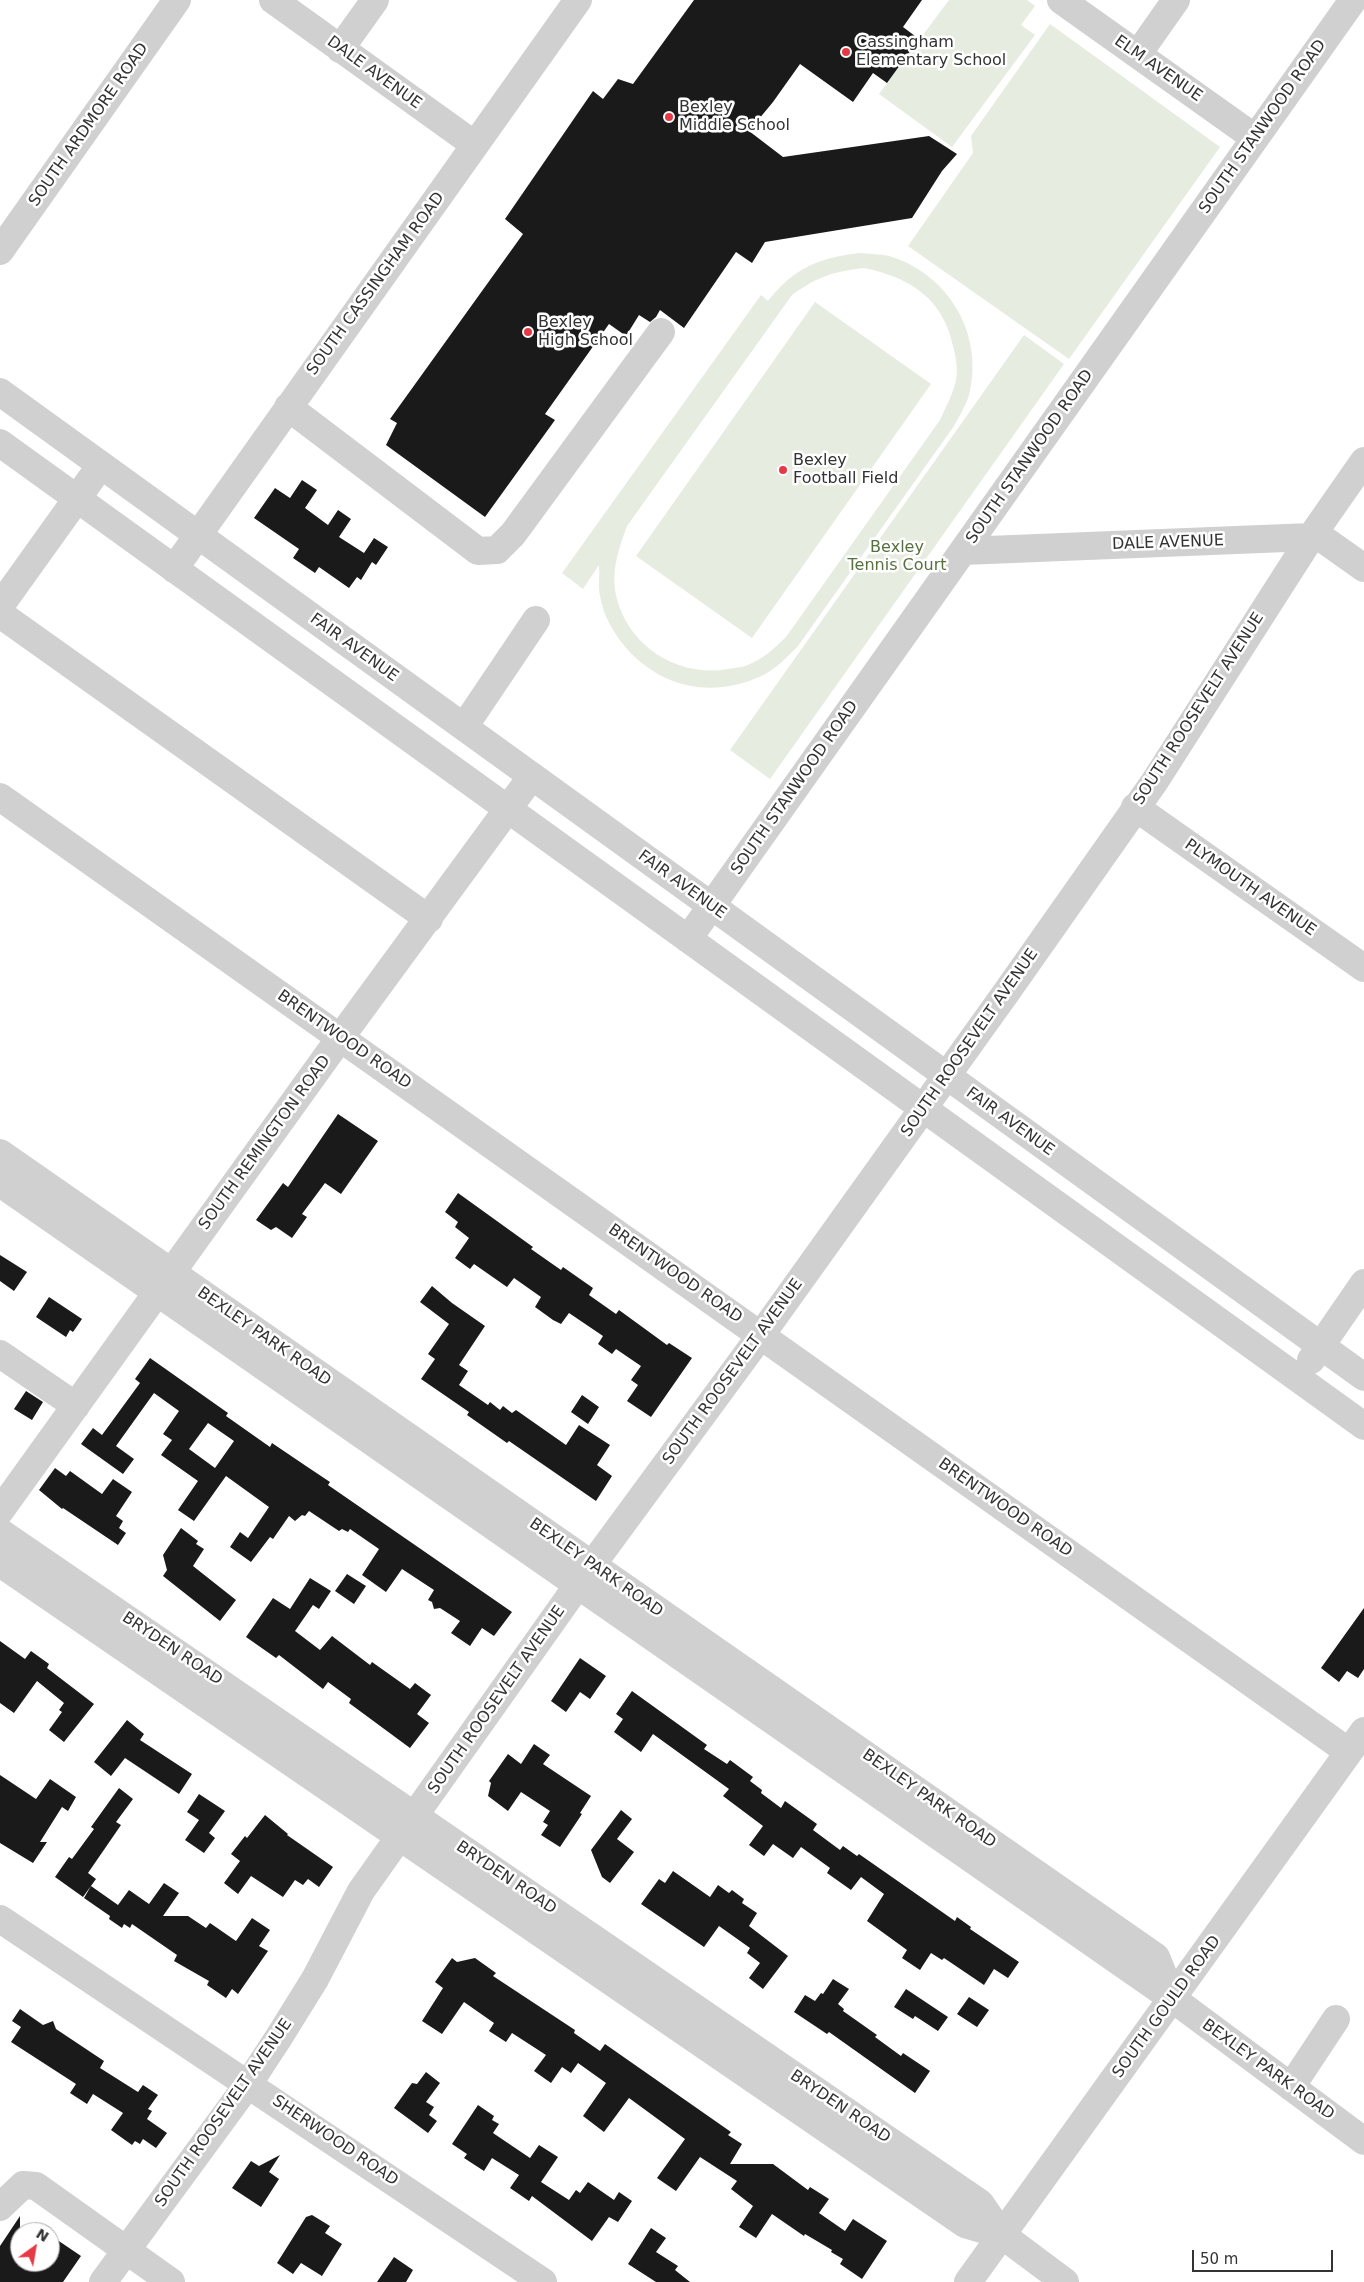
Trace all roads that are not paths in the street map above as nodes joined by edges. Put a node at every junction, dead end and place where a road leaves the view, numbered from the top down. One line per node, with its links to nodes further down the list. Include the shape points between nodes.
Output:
1 (177, 0): 12 (street, SOUTH ARDMORE ROAD)
2 (273, 0): 8 (street, DALE AVENUE)
3 (375, 0): 8 (street)
4 (578, 0): 11 (street, SOUTH CASSINGHAM ROAD)
5 (1061, 0): 9 (street, ELM AVENUE)
6 (1176, 0): 9 (street)
7 (1353, 0): 10 (street, SOUTH STANWOOD ROAD)
8 (340, 49): 11 (street, DALE AVENUE)
9 (1138, 54): 10 (street, ELM AVENUE)
10 (1255, 138): 22 (street, SOUTH STANWOOD ROAD)
11 (475, 145): 15 (street, SOUTH CASSINGHAM ROAD)
12 (0, 251)
13 (661, 332): 15 (street, via 513,534 497,550 478,551)
14 (0, 392): 18 (street, FAIR AVENUE)
15 (288, 407): 20 (street, SOUTH CASSINGHAM ROAD)
16 (0, 443): 19 (street)
17 (1364, 461): 21 (street, SOUTH ROOSEVELT AVENUE)
18 (101, 465): 19 (street); 20 (street, FAIR AVENUE)
19 (77, 499): 24 (street); 25 (street)
20 (198, 535): 24 (street, SOUTH CASSINGHAM ROAD); 28 (street, FAIR AVENUE)
21 (1311, 537): 22 (street, DALE AVENUE); 23 (street, DALE AVENUE, via 1322,539); 31 (street, SOUTH ROOSEVELT AVENUE, via 1155,781)
22 (963, 551): 33 (street, SOUTH STANWOOD ROAD)
23 (1364, 568)
24 (174, 569): 32 (street)
25 (0, 606)
26 (0, 614): 34 (street)
27 (536, 620): 28 (street)
28 (464, 727): 29 (street, FAIR AVENUE)
29 (532, 776): 32 (street, SOUTH REMINGTON ROAD); 33 (street, FAIR AVENUE)
30 (0, 797): 37 (street, BRENTWOOD ROAD)
31 (1135, 807): 36 (street, PLYMOUTH AVENUE); 38 (street, SOUTH ROOSEVELT AVENUE)
32 (508, 809): 34 (street, SOUTH REMINGTON ROAD); 35 (street)
33 (712, 906): 35 (street, SOUTH STANWOOD ROAD); 38 (street, FAIR AVENUE)
34 (429, 919): 37 (street, SOUTH REMINGTON ROAD)
35 (688, 939): 39 (street)
36 (1364, 968)
37 (340, 1038): 42 (street, SOUTH REMINGTON ROAD); 44 (street, BRENTWOOD ROAD)
38 (947, 1076): 39 (street, SOUTH ROOSEVELT AVENUE); 45 (street, FAIR AVENUE)
39 (924, 1109): 44 (street, SOUTH ROOSEVELT AVENUE); 48 (street)
40 (0, 1153): 41 (street, BEXLEY PARK ROAD)
41 (12, 1182): 42 (street, BEXLEY PARK ROAD)
42 (165, 1283): 49 (street, SOUTH REMINGTON ROAD); 54 (street, BEXLEY PARK ROAD)
43 (1364, 1283): 45 (street)
44 (761, 1335): 54 (street, SOUTH ROOSEVELT AVENUE); 56 (street, BRENTWOOD ROAD)
45 (1320, 1346): 47 (street, FAIR AVENUE); 48 (street)
46 (0, 1354): 49 (street)
47 (1364, 1377)
48 (1298, 1379): 50 (street)
49 (76, 1406): 51 (street, SOUTH REMINGTON ROAD)
50 (1364, 1426)
51 (0, 1511)
52 (0, 1532): 55 (street, BRYDEN ROAD)
53 (0, 1563): 55 (street, BRYDEN ROAD)
54 (585, 1575): 57 (street, SOUTH ROOSEVELT AVENUE); 59 (street, BEXLEY PARK ROAD, via 1021,1878 1156,1957)
55 (124, 1632): 57 (street, BRYDEN ROAD)
56 (1356, 1742): 59 (street, SOUTH GOULD ROAD)
57 (407, 1826): 61 (street, SOUTH ROOSEVELT AVENUE, via 361,1891 315,1979); 65 (street, BRYDEN ROAD, via 843,2124 980,2203)
58 (0, 1919): 61 (street, SHERWOOD ROAD)
59 (1172, 1999): 62 (street, BEXLEY PARK ROAD); 65 (street, SOUTH GOULD ROAD)
60 (1336, 2019): 62 (street)
61 (249, 2084): 66 (street, SOUTH ROOSEVELT AVENUE); 69 (street, SHERWOOD ROAD)
62 (1291, 2087): 63 (street, BEXLEY PARK ROAD)
63 (1364, 2140)
64 (0, 2207): 66 (street, via 23,2185 36,2186)
65 (1002, 2235): 70 (street, SOUTH GOULD ROAD); 71 (street, BRYDEN ROAD)
66 (127, 2250): 67 (street, SOUTH ROOSEVELT AVENUE); 68 (street)
67 (103, 2282)
68 (171, 2282)
69 (544, 2282)
70 (968, 2282)
71 (1065, 2282)

